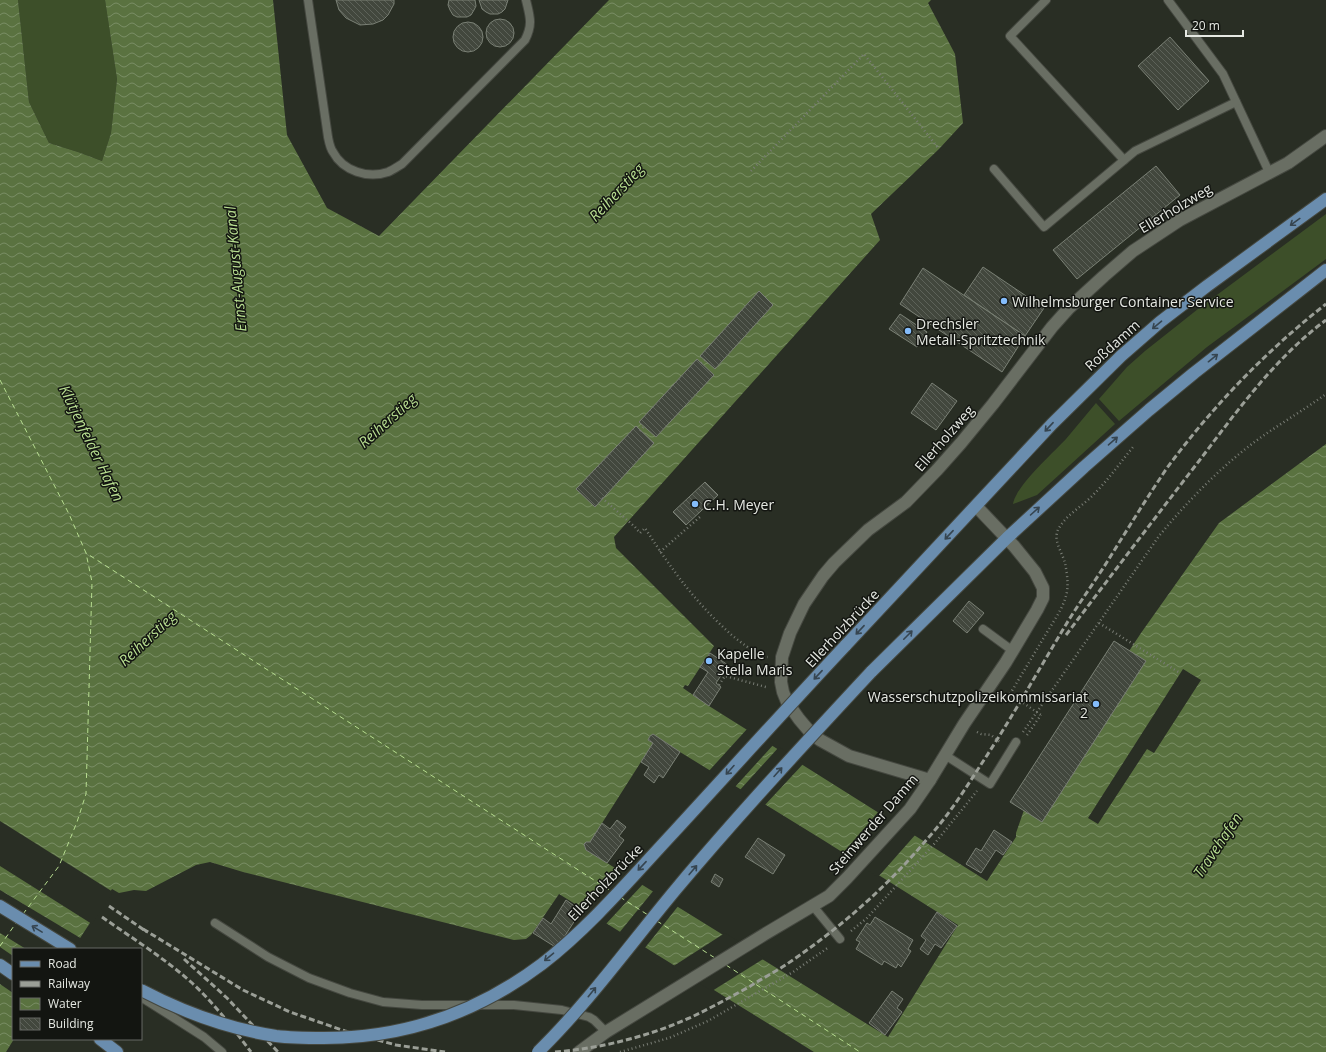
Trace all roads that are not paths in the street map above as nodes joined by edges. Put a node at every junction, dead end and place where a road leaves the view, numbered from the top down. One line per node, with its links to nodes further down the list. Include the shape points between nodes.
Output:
1 (308, 0): 2 (lane, via 328,137 333,152 343,165 356,172 372,175 389,172 402,164 525,40 530,31)
2 (526, 0)
3 (1046, 0): 7 (lane, via 1010,36)
4 (1168, 0): 5 (lane, via 1222,74)
5 (1236, 102): 7 (lane, via 1135,151); 9 (lane)
6 (1326, 136): 9 (street, Ellerholzweg, via 1288,163)
7 (1124, 160): 8 (lane, via 1044,227)
8 (994, 169)
9 (1269, 172): 18 (street, Ellerholzweg, via 1159,234 1121,261 1069,308 938,470 906,502 868,530 834,562 804,604 782,657 781,682 790,708 806,728 820,740 849,756)
10 (1326, 199): 12 (main road, Roßdamm, one-way to 12, via 1160,322 1121,356 1071,404)
11 (1326, 270): 13 (main road, one-way to 11, via 1149,410)
12 (976, 506): 13 (street, Steinwerder Damm); 26 (main road, Ellerholzbrücke, one-way to 26, bridge, via 588,922 542,963 501,991 436,1020 392,1032 338,1038 298,1038 275,1036 223,1024 178,1008)
13 (1006, 538): 15 (street, Steinwerder Damm, via 1035,572 1044,588 1038,610); 32 (main road, one-way to 13, bridge, via 587,998 736,818 871,672)
14 (983, 628): 15 (lane)
15 (1013, 651): 17 (street, Steinwerder Damm)
16 (1017, 744): 17 (lane, via 990,784)
17 (944, 755): 18 (street, Steinwerder Damm)
18 (930, 780): 20 (street, Steinwerder Damm, via 910,809 848,878)
19 (0, 906): 23 (main road, one-way to 19)
20 (814, 906): 22 (lane); 28 (street, Steinwerder Damm)
21 (215, 923): 28 (lane, via 268,957 309,978 350,994 383,1002 422,1005 514,1006 562,1010 589,1017)
22 (840, 939)
23 (68, 948)
24 (0, 965): 25 (main road)
25 (12, 973)
26 (142, 990)
27 (142, 997): 31 (lane, via 204,1037)
28 (606, 1032): 33 (street, Steinwerder Damm)
29 (101, 1040): 30 (main road)
30 (117, 1052)
31 (222, 1052)
32 (538, 1052)
33 (579, 1052)

